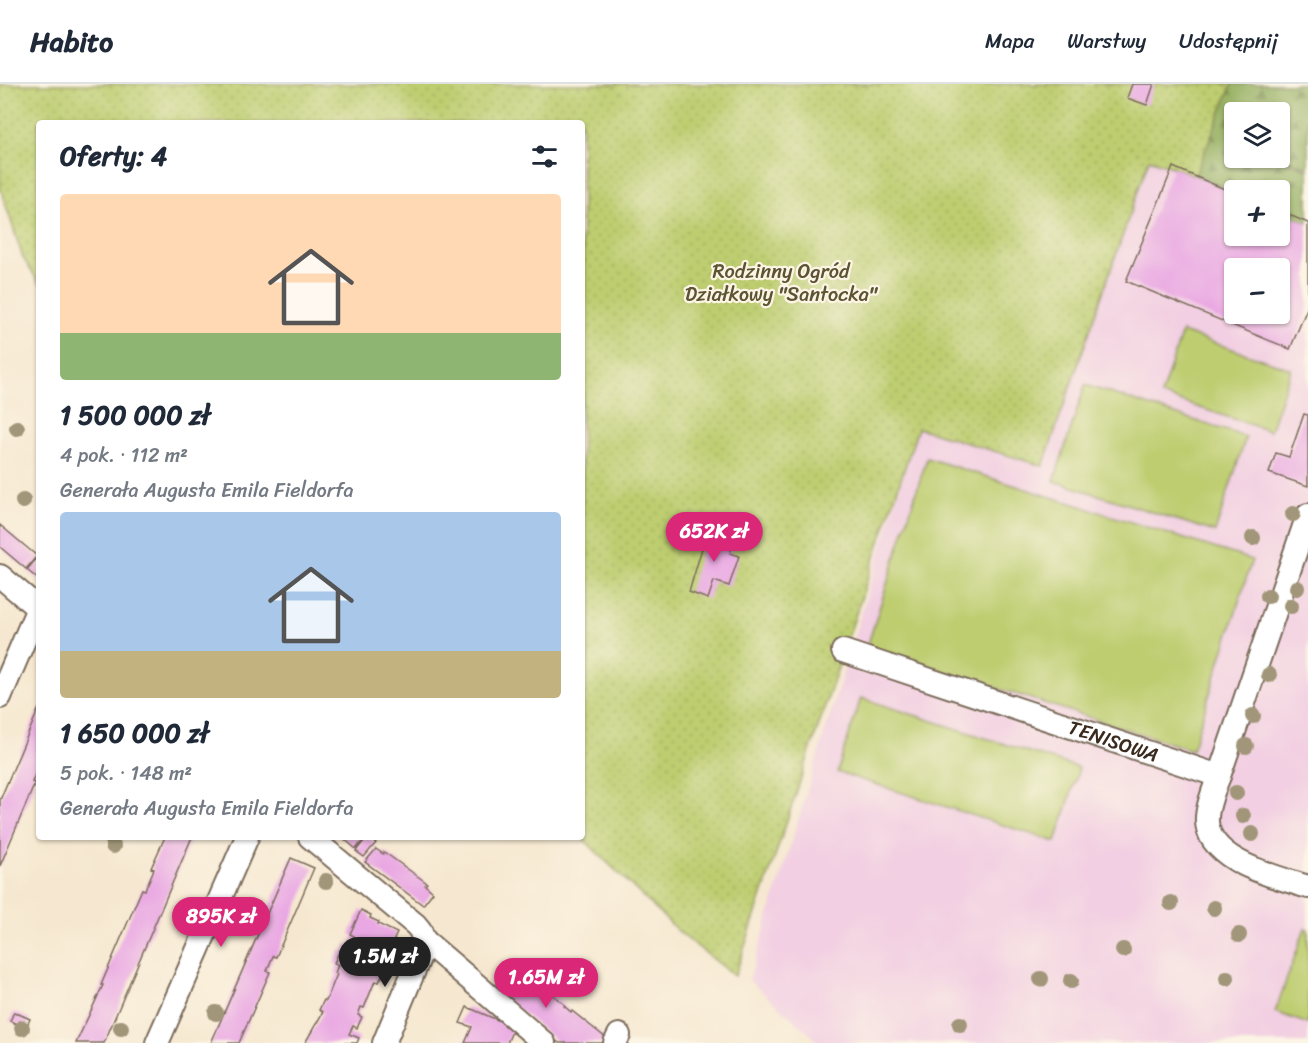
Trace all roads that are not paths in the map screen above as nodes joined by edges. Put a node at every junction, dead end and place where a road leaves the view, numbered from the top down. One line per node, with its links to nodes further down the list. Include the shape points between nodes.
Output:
1 (1308, 515): 7 (street)
2 (0, 576): 3 (street)
3 (36, 607)
4 (36, 614): 6 (street)
5 (843, 651): 7 (street, TENISOWA)
6 (0, 697)
7 (1219, 776): 10 (street, via 1207,818 1208,830 1216,842 1240,863)
8 (246, 840): 13 (street)
9 (314, 840): 11 (street, via 416,925)
10 (1308, 887)
11 (424, 940): 12 (street); 14 (street)
12 (534, 1039)
13 (157, 1043)
14 (384, 1043)

